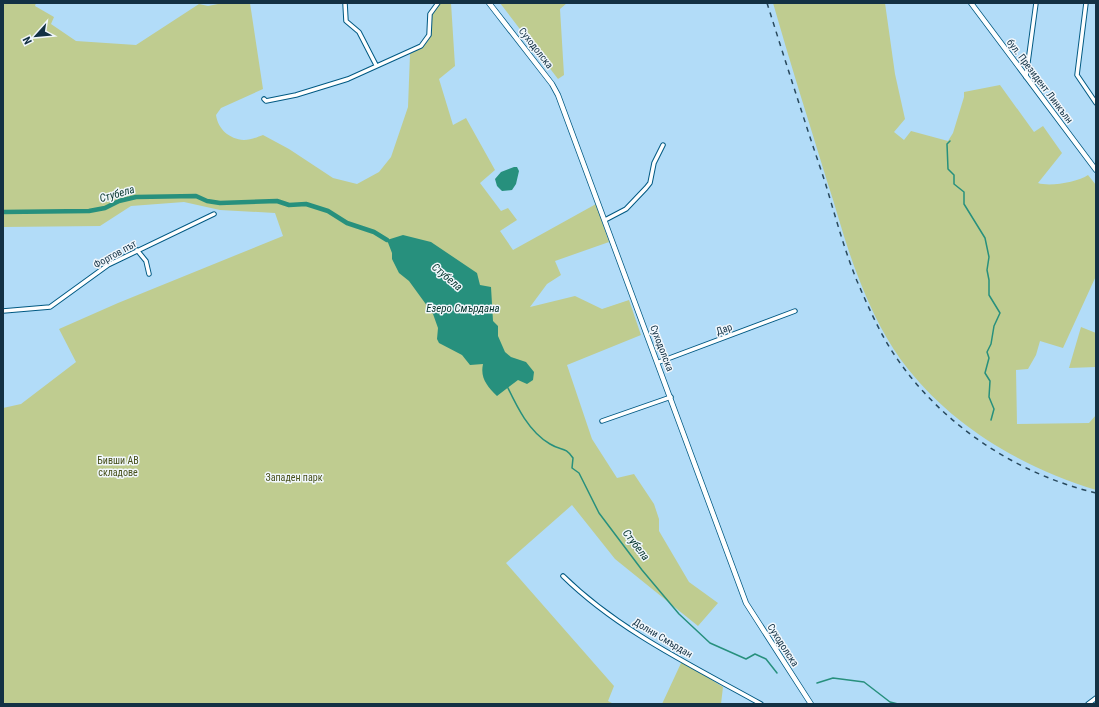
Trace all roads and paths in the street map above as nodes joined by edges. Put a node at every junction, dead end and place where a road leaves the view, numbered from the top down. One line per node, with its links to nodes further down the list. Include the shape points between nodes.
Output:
1 (345, 3): 7 (street, via 346,21 359,32)
2 (438, 3): 7 (street, via 430,14 429,35 425,42)
3 (490, 3): 14 (street, Суходолска, via 558,95)
4 (970, 3): 8 (street, бул. Президент Линкълн)
5 (1036, 3): 8 (street)
6 (1086, 3): 10 (street, via 1076,75)
7 (376, 66): 9 (street, via 330,85 296,95 266,101)
8 (1026, 77): 12 (street, бул. Президент Линкълн)
9 (264, 99)
10 (1096, 103)
11 (663, 145): 14 (street, via 654,163 650,183 626,209)
12 (1095, 168)
13 (214, 214): 15 (street, Фортов път)
14 (606, 220): 19 (street, Суходолска)
15 (137, 250): 16 (street, via 146,261); 17 (street, Фортов път, via 108,265 50,307)
16 (149, 274)
17 (3, 311)
18 (795, 311): 19 (street, Дар)
19 (659, 362): 20 (street, Суходолска)
20 (671, 397): 21 (street); 25 (street, Суходолска, via 746,603)
21 (602, 421)
22 (563, 576): 24 (street, Долни Смърдан, via 591,602 634,631)
23 (1096, 698): 26 (street)
24 (761, 704)
25 (811, 704)
26 (1088, 704)

